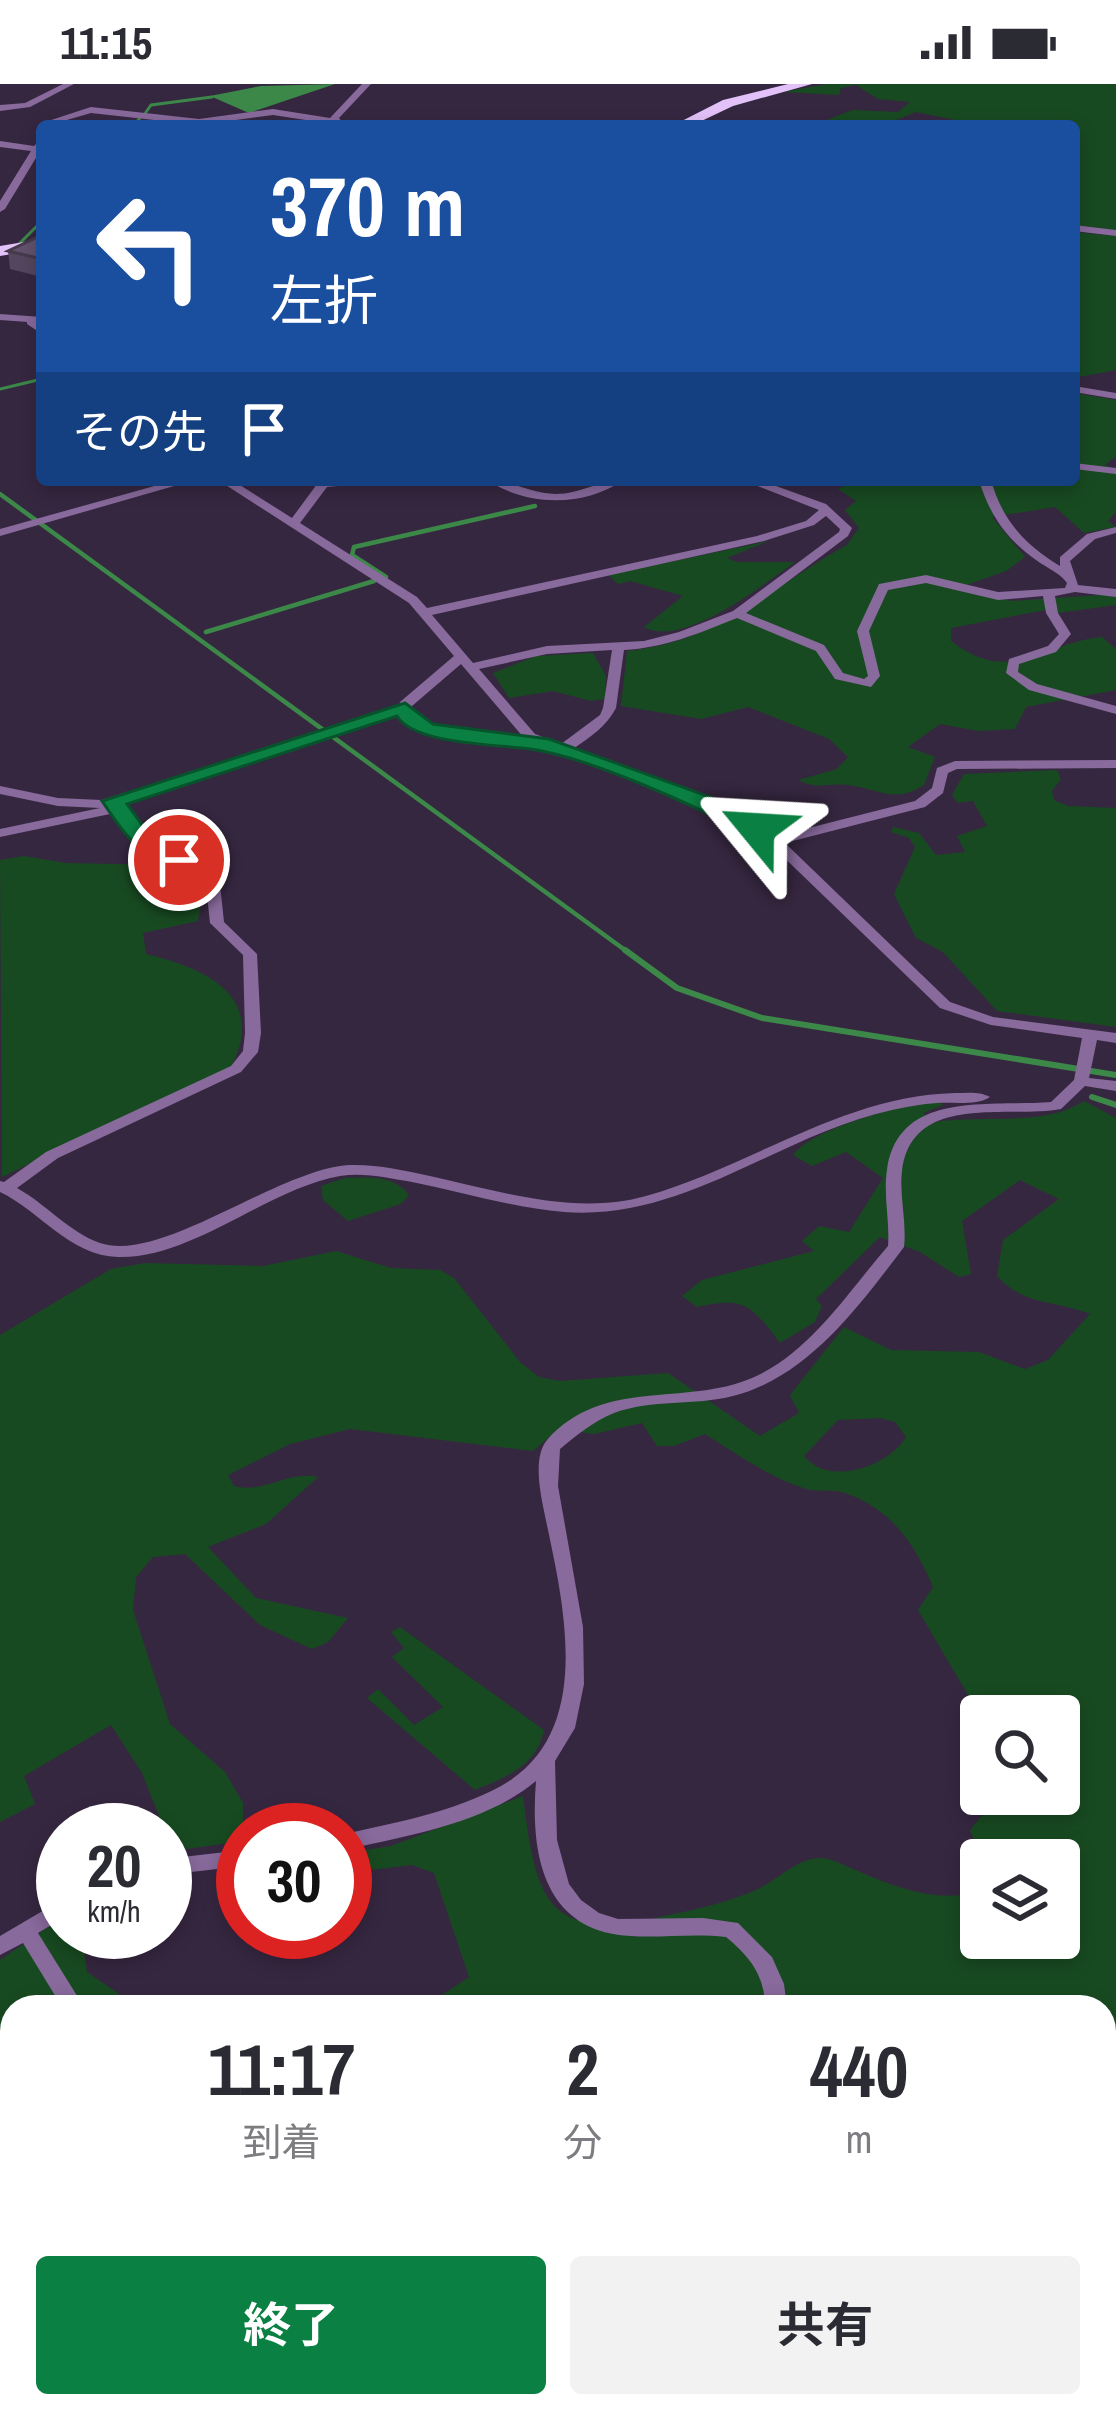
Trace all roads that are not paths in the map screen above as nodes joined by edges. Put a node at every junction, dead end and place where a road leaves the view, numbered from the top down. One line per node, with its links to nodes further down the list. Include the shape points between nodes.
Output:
1 (70, 84): 4 (street)
2 (367, 84): 11 (street)
3 (805, 84): 12 (highway)
4 (49, 95): 5 (street); 6 (street, via 56,100)
5 (0, 108)
6 (48, 120)
7 (59, 120): 8 (street, via 88,110)
8 (181, 120)
9 (221, 120): 10 (street, via 294,113)
10 (322, 120)
11 (341, 120)
12 (692, 120)
13 (0, 144): 14 (street)
14 (36, 145)
15 (36, 150): 16 (street)
16 (0, 209)
17 (1080, 229): 18 (street)
18 (1116, 232)
19 (36, 245): 20 (highway)
20 (0, 251)
21 (0, 317): 22 (street)
22 (36, 323)
23 (1080, 390): 24 (street)
24 (1116, 396)
25 (1080, 467): 26 (street)
26 (1116, 471)
27 (168, 486): 37 (street)
28 (234, 486): 35 (street)
29 (322, 486): 35 (street)
30 (506, 486): 31 (street, via 559,500)
31 (600, 486)
32 (765, 486): 34 (street)
33 (986, 486): 38 (street, via 1011,534)
34 (827, 508): 42 (street, via 810,523 760,539); 43 (street, via 842,520 844,535)
35 (294, 524): 42 (street)
36 (1116, 530): 38 (street, via 1076,548 1064,560)
37 (0, 533)
38 (1065, 573): 39 (street)
39 (1074, 588): 40 (street); 41 (street)
40 (1116, 593)
41 (1048, 595): 43 (street, via 998,596 926,580 884,587 863,631 874,676 859,685 839,676 820,648); 47 (street, via 1065,634 1052,649 1013,662 1012,673 1033,687)
42 (427, 613): 45 (street)
43 (737, 614): 44 (street, via 663,641)
44 (619, 646): 45 (street); 49 (street, via 613,705 596,731)
45 (466, 662): 46 (street); 48 (street)
46 (405, 710): 48 (street, via 428,729); 52 (street)
47 (1116, 710)
48 (542, 744): 49 (street)
49 (560, 751): 54 (street, via 705,802)
50 (1116, 764): 54 (street, via 956,765 942,771 938,790 920,804)
51 (0, 790): 52 (street)
52 (115, 803): 53 (street); 60 (street, via 145,844 213,884 217,922 250,954 250,1052 236,1069 52,1155)
53 (0, 833)
54 (775, 841): 55 (street, via 945,1005 991,1021)
55 (1090, 1035): 56 (street); 57 (street)
56 (1116, 1038)
57 (1084, 1073): 58 (street); 59 (street)
58 (1116, 1085)
59 (1067, 1099): 60 (street, via 895,1101 823,1124 686,1188 601,1208 380,1170 336,1172 126,1252 84,1242); 61 (street, via 1043,1108 963,1107 907,1134 894,1173 896,1247 776,1372 749,1386 627,1401 552,1446 547,1473 572,1600 577,1696)
60 (3, 1187)
61 (547, 1765): 62 (street, via 463,1809); 67 (street, via 541,1818 548,1853 564,1896 581,1914 620,1927 731,1930 766,1966)
62 (372, 1836)
63 (36, 1925): 64 (street)
64 (26, 1931): 65 (street); 66 (street)
65 (0, 1947)
66 (66, 1995)
67 (777, 1995)

